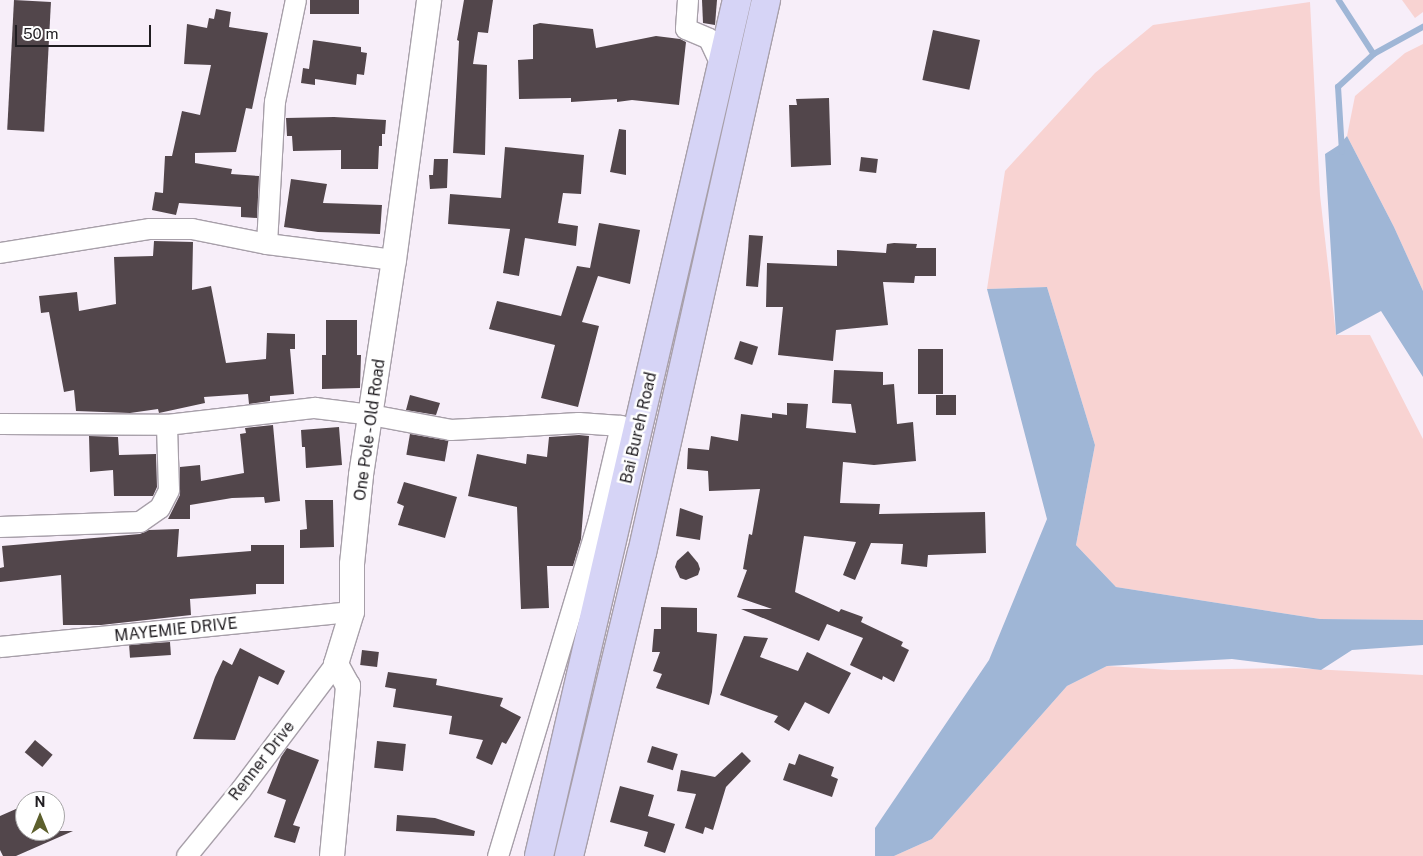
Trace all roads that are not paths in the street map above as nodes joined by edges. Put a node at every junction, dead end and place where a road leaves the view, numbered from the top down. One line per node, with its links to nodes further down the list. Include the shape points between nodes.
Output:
1 (296, 0): 7 (street, via 276,102)
2 (429, 0): 9 (street, One Pole - Old Road)
3 (688, 0): 6 (street, via 686,29 709,40)
4 (737, 0): 6 (highway, Bai Bureh Road)
5 (766, 0): 21 (highway, Bai Bureh Road, via 642,553)
6 (722, 67): 20 (highway, Bai Bureh Road)
7 (267, 244): 8 (street, via 192,229 150,229); 9 (street)
8 (0, 253)
9 (394, 260): 10 (street, One Pole - Old Road)
10 (371, 415): 12 (street, via 316,408); 14 (street, One Pole - Old Road, via 354,536); 19 (street, via 450,430 579,423 622,426 599,520)
11 (0, 424): 12 (street)
12 (167, 425): 13 (street, via 169,490 160,508 140,522)
13 (0, 527)
14 (352, 612): 15 (street, MAYEMIE DRIVE); 16 (street, One Pole - Old Road)
15 (0, 647)
16 (336, 664): 17 (street, Renner Drive); 18 (street, via 348,686)
17 (187, 856)
18 (332, 856)
19 (498, 856)
20 (539, 856)
21 (569, 856)

